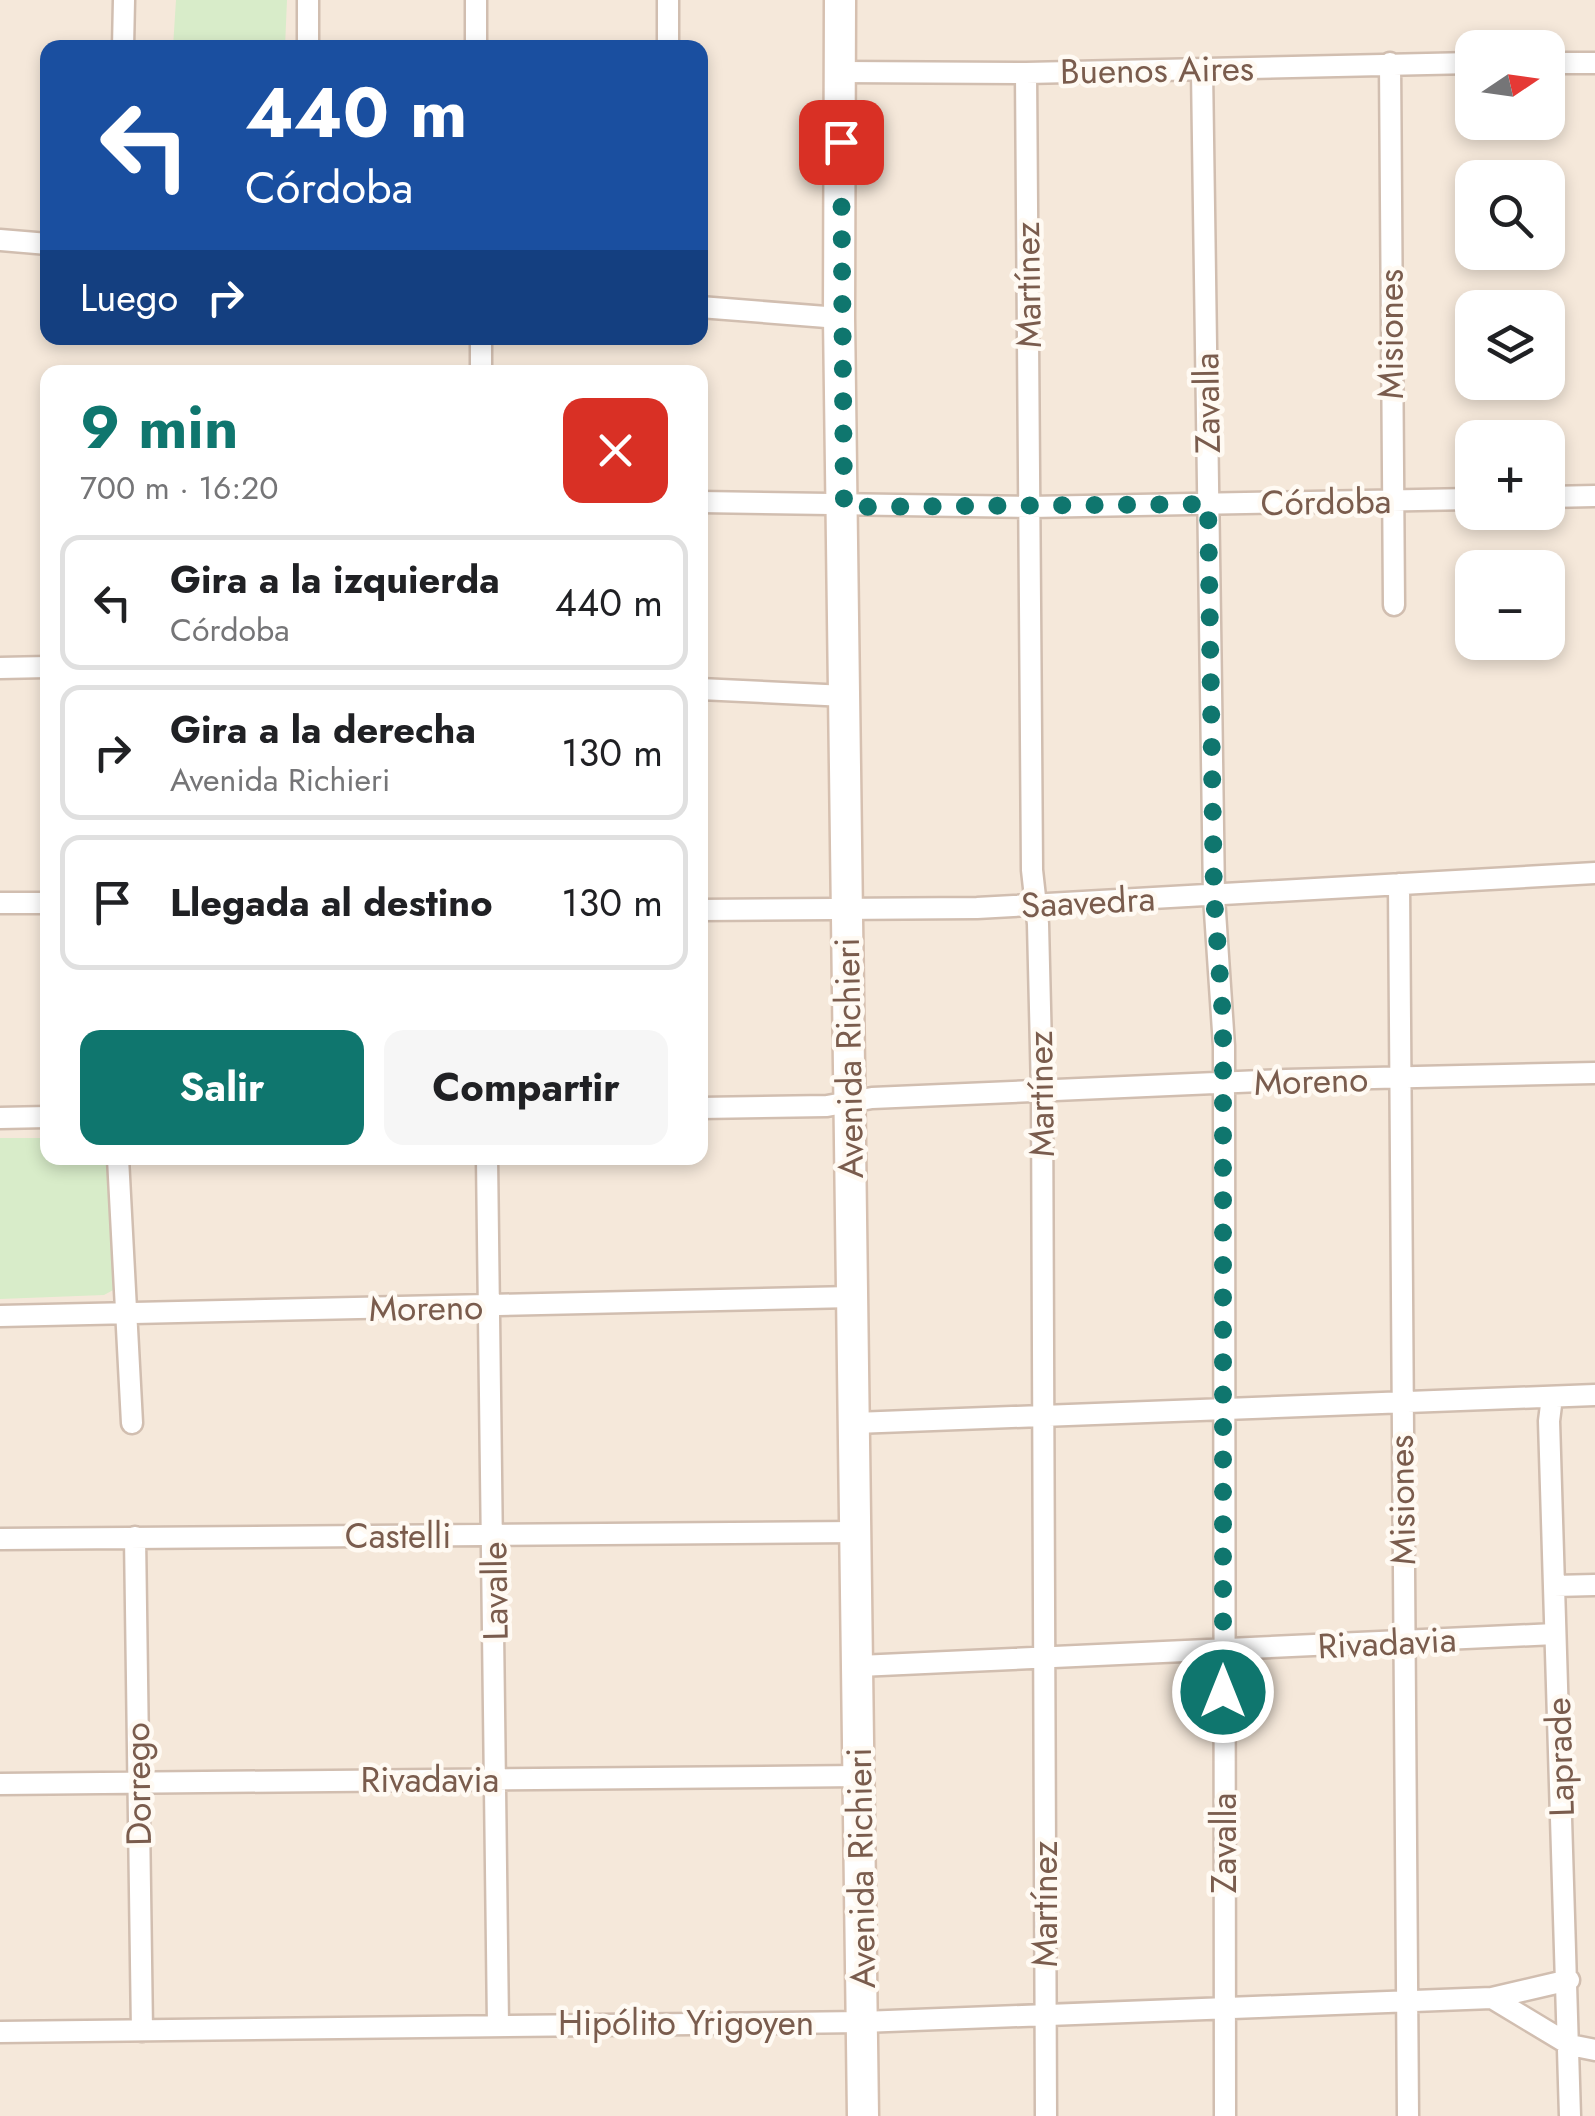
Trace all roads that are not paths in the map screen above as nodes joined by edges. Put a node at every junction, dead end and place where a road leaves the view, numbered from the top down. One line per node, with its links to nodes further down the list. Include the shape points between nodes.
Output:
1 (124, 0): 6 (street)
2 (308, 0): 7 (street)
3 (476, 0): 8 (street)
4 (668, 0): 9 (street)
5 (840, 0): 15 (street, Avenida Richieri)
6 (123, 40)
7 (308, 40)
8 (476, 40)
9 (668, 40)
10 (1390, 63): 11 (street, Buenos Aires); 14 (street, Buenos Aires); 24 (street, Misiones)
11 (1455, 63)
12 (1565, 63): 13 (street)
13 (1595, 63)
14 (1202, 70): 16 (street, Buenos Aires); 26 (street, Zavalla)
15 (841, 72): 16 (street, Buenos Aires); 20 (street, Avenida Richieri)
16 (1026, 73): 27 (street, Martínez)
17 (0, 240): 18 (street)
18 (40, 243)
19 (708, 308): 20 (street)
20 (839, 318): 28 (street, Avenida Richieri)
21 (1595, 496): 22 (street)
22 (1565, 497)
23 (1455, 499): 24 (street, Córdoba)
24 (1392, 501): 26 (street, Córdoba); 29 (street, Misiones)
25 (708, 502): 28 (street, Córdoba)
26 (1208, 504): 27 (street, Córdoba); 36 (street, Zavalla)
27 (1030, 506): 28 (street, Córdoba); 39 (street, Martínez)
28 (844, 507): 33 (street, Avenida Richieri)
29 (1394, 604)
30 (0, 668): 31 (street)
31 (40, 668)
32 (708, 689): 33 (street)
33 (846, 696): 41 (street, Avenida Richieri)
34 (1595, 873): 35 (street, Saavedra)
35 (1399, 884): 36 (street, Saavedra); 43 (street, Misiones)
36 (1214, 897): 39 (street, Saavedra); 44 (street, Zavalla, via 1223,990)
37 (40, 902): 38 (street)
38 (0, 903)
39 (1034, 903): 41 (street, Saavedra); 45 (street, Martínez)
40 (708, 910): 41 (street, Saavedra)
41 (848, 911): 46 (street, Avenida Richieri)
42 (1595, 1073): 43 (street, Moreno)
43 (1402, 1077): 44 (street, Moreno); 58 (street, Misiones)
44 (1222, 1086): 45 (street, Moreno); 59 (street, Zavalla)
45 (1042, 1091): 46 (street, Moreno); 60 (street, Martínez)
46 (848, 1104): 47 (street, Moreno); 52 (street, Avenida Richieri)
47 (708, 1108)
48 (0, 1118): 49 (street)
49 (40, 1118)
50 (118, 1165): 54 (street)
51 (487, 1165): 53 (street, Lavalle)
52 (852, 1297): 53 (street, Moreno); 62 (street, Avenida Richieri)
53 (489, 1307): 54 (street, Moreno); 64 (street, Lavalle)
54 (126, 1314): 55 (street, Moreno); 61 (street)
55 (0, 1316)
56 (1595, 1395): 57 (street)
57 (1552, 1397): 58 (street); 68 (street, Laprade)
58 (1400, 1402): 59 (street); 70 (street, Misiones)
59 (1224, 1408): 60 (street); 71 (street, Zavalla)
60 (1043, 1417): 62 (street); 72 (street, Martínez)
61 (132, 1423)
62 (855, 1423): 63 (street, Avenida Richieri)
63 (856, 1532): 64 (street, Castelli); 73 (street, Avenida Richieri)
64 (494, 1535): 65 (street, Castelli); 75 (street, Lavalle)
65 (135, 1538): 66 (street, Castelli); 76 (street, Dorrego)
66 (0, 1539)
67 (1595, 1585): 68 (street)
68 (1554, 1586): 69 (street, Laprade)
69 (1555, 1634): 70 (street, Rivadavia); 78 (street, Laprade)
70 (1404, 1642): 71 (street, Rivadavia); 80 (street, Misiones)
71 (1223, 1653): 72 (street, Rivadavia); 81 (street, Zavalla)
72 (1045, 1661): 73 (street, Rivadavia); 82 (street, Martínez)
73 (859, 1666): 74 (street, Avenida Richieri)
74 (860, 1776): 75 (street, Rivadavia); 83 (street, Avenida Richieri)
75 (497, 1780): 76 (street, Rivadavia); 84 (street, Lavalle)
76 (138, 1783): 77 (street, Rivadavia); 85 (street, Dorrego)
77 (0, 1784)
78 (1569, 1980): 79 (street, Hipólito Yrigoyen); 87 (street, Laprade)
79 (1492, 1998): 80 (street, Hipólito Yrigoyen); 87 (street)
80 (1408, 1999): 81 (street, Hipólito Yrigoyen); 92 (street, Misiones)
81 (1224, 2007): 82 (street, Hipólito Yrigoyen); 91 (street, Zavalla)
82 (1045, 2015): 83 (street, Hipólito Yrigoyen); 90 (street, Martínez)
83 (862, 2022): 84 (street, Hipólito Yrigoyen); 89 (street, Avenida Richieri)
84 (498, 2024): 85 (street, Hipólito Yrigoyen)
85 (142, 2030): 86 (street, Hipólito Yrigoyen)
86 (0, 2032)
87 (1570, 2045): 88 (street); 93 (street, Laprade)
88 (1595, 2050)
89 (863, 2116)
90 (1046, 2116)
91 (1225, 2116)
92 (1408, 2116)
93 (1570, 2116)

